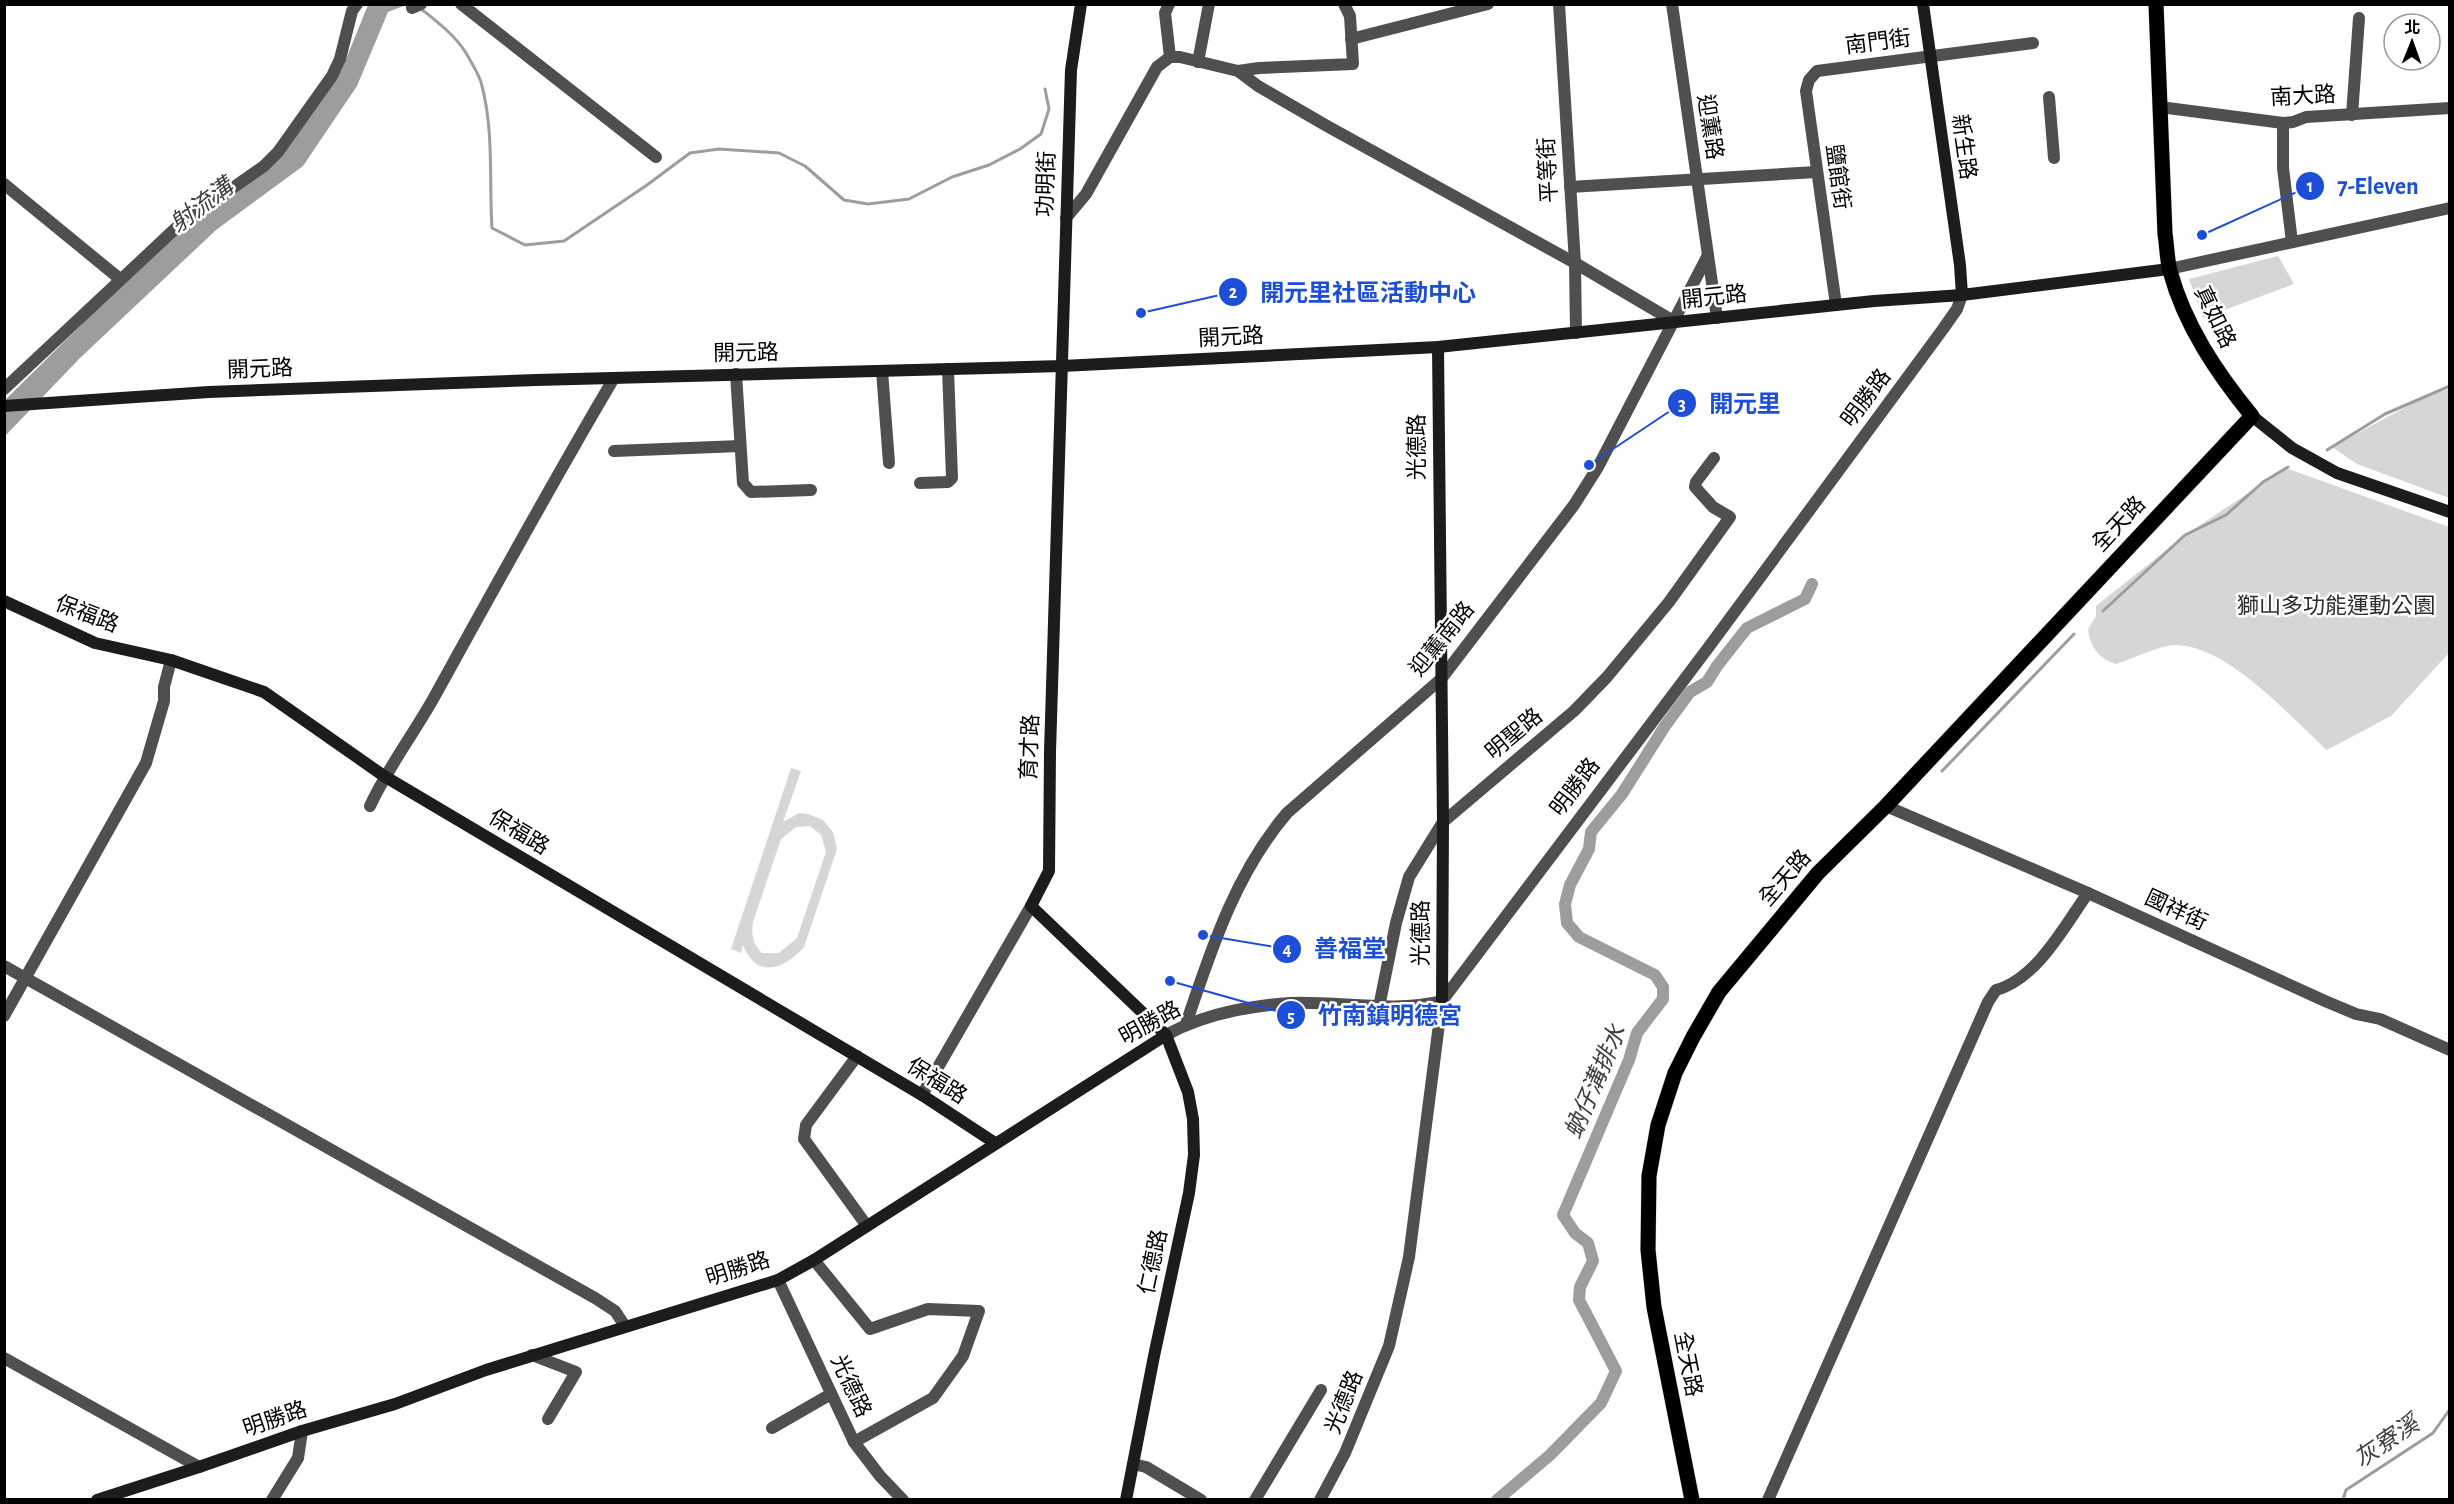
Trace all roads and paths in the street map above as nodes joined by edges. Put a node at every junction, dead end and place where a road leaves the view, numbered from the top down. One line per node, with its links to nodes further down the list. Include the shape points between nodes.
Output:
1 (357, 4): 37 (street, via 332,76 278,152 177,227)
2 (461, 4): 25 (street)
3 (1081, 4): 32 (street, 功明街, via 1071,70)
4 (1169, 4): 15 (street, via 1166,13)
5 (1209, 4): 17 (street)
6 (1344, 4): 13 (street, via 1350,16)
7 (1488, 4): 13 (street)
8 (1559, 4): 30 (street, 平等街)
9 (1672, 4): 28 (street, 迎薰路)
10 (1923, 4): 16 (street, 新生路)
11 (2156, 4): 21 (main road, 真如路)
12 (2359, 18): 23 (street)
13 (1351, 39): 19 (street, via 1353,64)
14 (2033, 43): 16 (street, 南門街)
15 (1170, 57): 17 (street); 32 (street, via 1157,67 1086,194)
16 (1930, 57): 18 (street, 南門街); 38 (street, 新生路)
17 (1198, 62): 19 (street)
18 (1832, 69): 27 (street, 鹽館街, via 1817,71 1806,91)
19 (1238, 71): 35 (street, via 1326,126)
20 (2049, 97): 26 (street)
21 (2160, 107): 24 (street, 南大路); 36 (main road, 真如路)
22 (2450, 108): 23 (street, 南大路)
23 (2352, 115): 24 (street, 南大路, via 2306,117)
24 (2283, 123): 33 (street, via 2283,168)
25 (656, 157)
26 (2054, 158)
27 (1816, 172): 28 (street); 39 (street, 鹽館街)
28 (1696, 179): 30 (street); 34 (street, 迎薰路)
29 (4, 184): 37 (street)
30 (1570, 187): 35 (street, 平等街)
31 (2450, 208): 33 (street, 開元路)
32 (1066, 218): 44 (street, 功明街)
33 (2292, 242): 36 (street, 開元路)
34 (1708, 255): 40 (street, 迎薰路); 41 (street, 迎薰南路)
35 (1575, 263): 41 (street); 42 (street, 平等街)
36 (2169, 269): 38 (street, 開元路); 51 (main road, 真如路, via 2204,351)
37 (120, 279): 49 (street)
38 (1962, 295): 39 (street, 開元路); 70 (street, 明勝路, via 1936,338)
39 (1836, 305): 40 (street, 開元路)
40 (1716, 318): 41 (street, 開元路)
41 (1675, 322): 42 (street, 開元路); 61 (street, 迎薰南路, via 1574,505)
42 (1576, 333): 43 (street, 開元路)
43 (1438, 347): 44 (street, 開元路); 61 (street, 光德路)
44 (1062, 366): 45 (street, 開元路); 67 (street, 育才路, via 1049,871)
45 (948, 369): 46 (street, 開元路); 56 (street, via 952,478 948,482)
46 (882, 371): 47 (street, 開元路); 55 (street)
47 (736, 374): 48 (street, 開元路); 52 (street)
48 (614, 378): 50 (street, 開元路, via 209,392); 62 (street, via 435,696)
49 (4, 388)
50 (4, 406)
51 (2252, 416): 58 (street, 真如路, via 2292,448 2337,473); 64 (main road, 全天路)
52 (740, 446): 53 (street); 57 (street, via 743,483 751,492)
53 (614, 451)
54 (1714, 458): 65 (street, 明聖路, via 1695,487 1713,507 1730,517 1669,602 1574,711)
55 (889, 463)
56 (920, 483)
57 (811, 490)
58 (2450, 512)
59 (4, 601): 60 (street, 保福路, via 95,643)
60 (171, 660): 62 (street, 保福路, via 264,692); 69 (street, via 146,763)
61 (1441, 679): 65 (street, 光德路); 73 (street, 迎薰南路, via 1270,832 1217,931)
62 (384, 776): 63 (street); 76 (street, 保福路)
63 (370, 806)
64 (1886, 806): 66 (street, 國祥街); 100 (main road, 全天路, via 1818,873 1719,992 1675,1073 1658,1125 1649,1176 1648,1250 1654,1307)
65 (1443, 822): 70 (street, 光德路); 71 (street, 明聖路, via 1409,877)
66 (2088, 893): 75 (street, 國祥街, via 2355,1014 2380,1019); 101 (street, via 2043,957 2008,987 1996,990 1988,1002)
67 (1031, 906): 74 (street); 77 (street, 育才路)
68 (4, 966): 69 (street)
69 (26, 978): 72 (street); 82 (street, via 595,1298 615,1311)
70 (1442, 1001): 71 (street, 明勝路); 99 (street, 光德路, via 1409,1257 1389,1346 1345,1453)
71 (1379, 1007): 73 (street, 明勝路, via 1291,1003)
72 (4, 1016)
73 (1186, 1024): 74 (street, 明勝路)
74 (1166, 1035): 78 (street, 明勝路); 91 (street, 仁德路, via 1188,1092 1194,1155)
75 (2450, 1050)
76 (856, 1056): 77 (street, 保福路); 79 (street, via 806,1125 804,1139)
77 (922, 1095): 78 (street, 保福路)
78 (995, 1143): 79 (street, 明勝路)
79 (867, 1226): 80 (street, 明勝路)
80 (814, 1260): 81 (street, 明勝路); 90 (street, via 870,1329 928,1309 979,1311 963,1356 933,1398)
81 (778, 1280): 82 (street, 明勝路); 86 (street, 光德路)
82 (625, 1326): 83 (street, 明勝路)
83 (532, 1355): 87 (street, via 576,1372); 89 (street, 明勝路, via 395,1404)
84 (4, 1358): 92 (street)
85 (1321, 1390): 98 (street)
86 (831, 1394): 88 (street); 90 (street, 光德路)
87 (548, 1419)
88 (772, 1428)
89 (302, 1431): 92 (street, 明勝路); 94 (street, via 298,1458)
90 (854, 1442): 95 (street, 光德路)
91 (1133, 1464): 96 (street, 仁德路); 97 (street, via 1146,1467)
92 (199, 1467): 93 (street, 明勝路)
93 (97, 1500)
94 (272, 1500)
95 (903, 1500)
96 (1126, 1500)
97 (1201, 1500)
98 (1255, 1500)
99 (1320, 1500)
100 (1692, 1500)
101 (1768, 1500)

